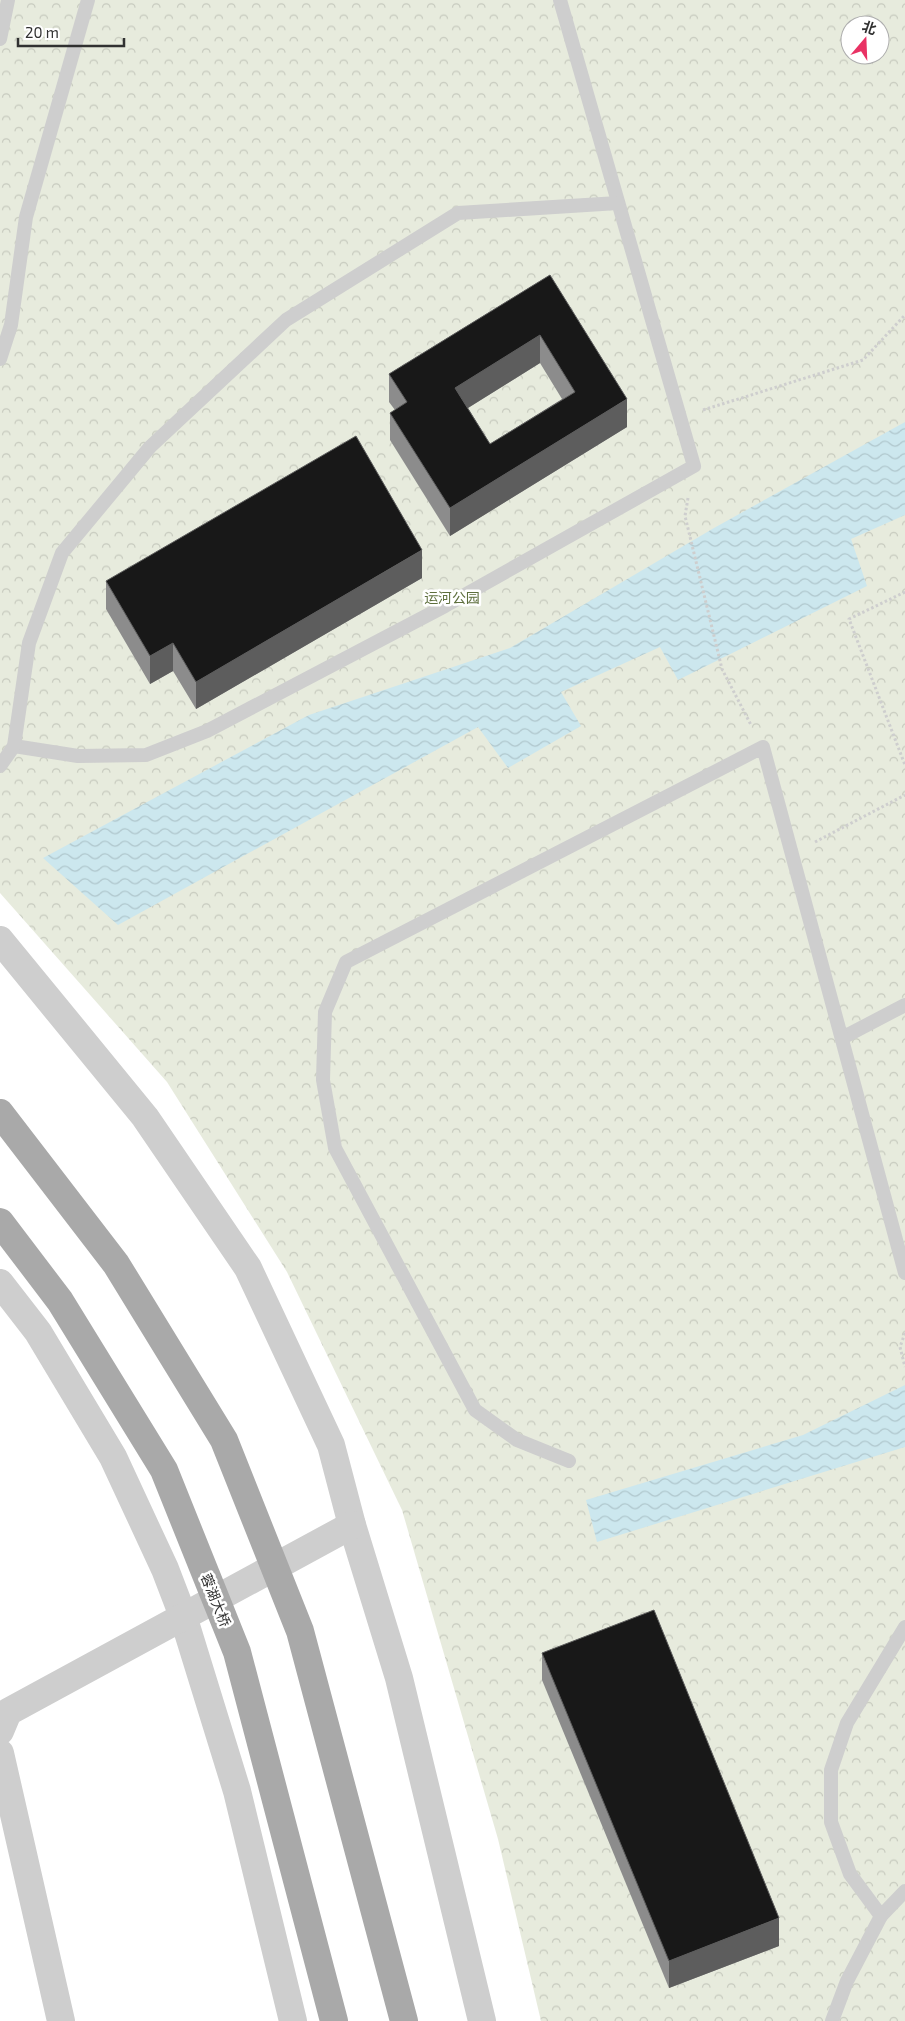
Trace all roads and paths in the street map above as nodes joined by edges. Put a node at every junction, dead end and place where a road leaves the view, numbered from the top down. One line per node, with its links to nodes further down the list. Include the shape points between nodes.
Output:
1 (8, 0): 4 (lane)
2 (88, 0): 7 (lane, via 26,217 11,325)
3 (560, 0): 5 (lane)
4 (0, 39)
5 (618, 203): 8 (lane); 11 (lane, via 458,213 286,320 150,446 62,553 29,643)
6 (905, 315): 8 (path, via 863,360)
7 (0, 359)
8 (680, 418): 11 (lane, via 694,466 445,606 207,731 146,755 78,756)
9 (685, 516): 12 (path, via 722,669)
10 (905, 592): 13 (path, via 849,619)
11 (14, 746): 14 (lane)
12 (764, 748): 16 (lane); 26 (lane, via 346,962 325,1012 323,1080 335,1148 475,1410 517,1440)
13 (905, 764)
14 (0, 766)
15 (905, 795): 16 (path)
16 (792, 854): 19 (lane)
17 (0, 940): 27 (street, via 145,1117 248,1268 331,1445)
18 (905, 1005): 19 (lane)
19 (842, 1038): 22 (lane)
20 (0, 1113): 37 (main road, bridge, via 116,1264 224,1440 300,1631)
21 (0, 1222): 36 (main road, 蓉湖大桥, bridge, via 60,1301 164,1470 237,1652)
22 (905, 1273)
23 (0, 1283): 28 (street, via 38,1332 113,1457)
24 (905, 1334): 25 (path, via 900,1347)
25 (905, 1368)
26 (569, 1461)
27 (352, 1525): 28 (street); 38 (street, via 399,1678)
28 (183, 1616): 30 (street, via 8,1712); 35 (street, via 237,1791)
29 (905, 1627): 33 (lane, via 847,1723 831,1770 831,1822 850,1874)
30 (0, 1731)
31 (0, 1753): 34 (street)
32 (905, 1891): 33 (lane)
33 (881, 1916): 39 (lane, via 847,1981)
34 (61, 2021)
35 (293, 2021)
36 (334, 2021)
37 (404, 2021)
38 (482, 2021)
39 (832, 2021)

